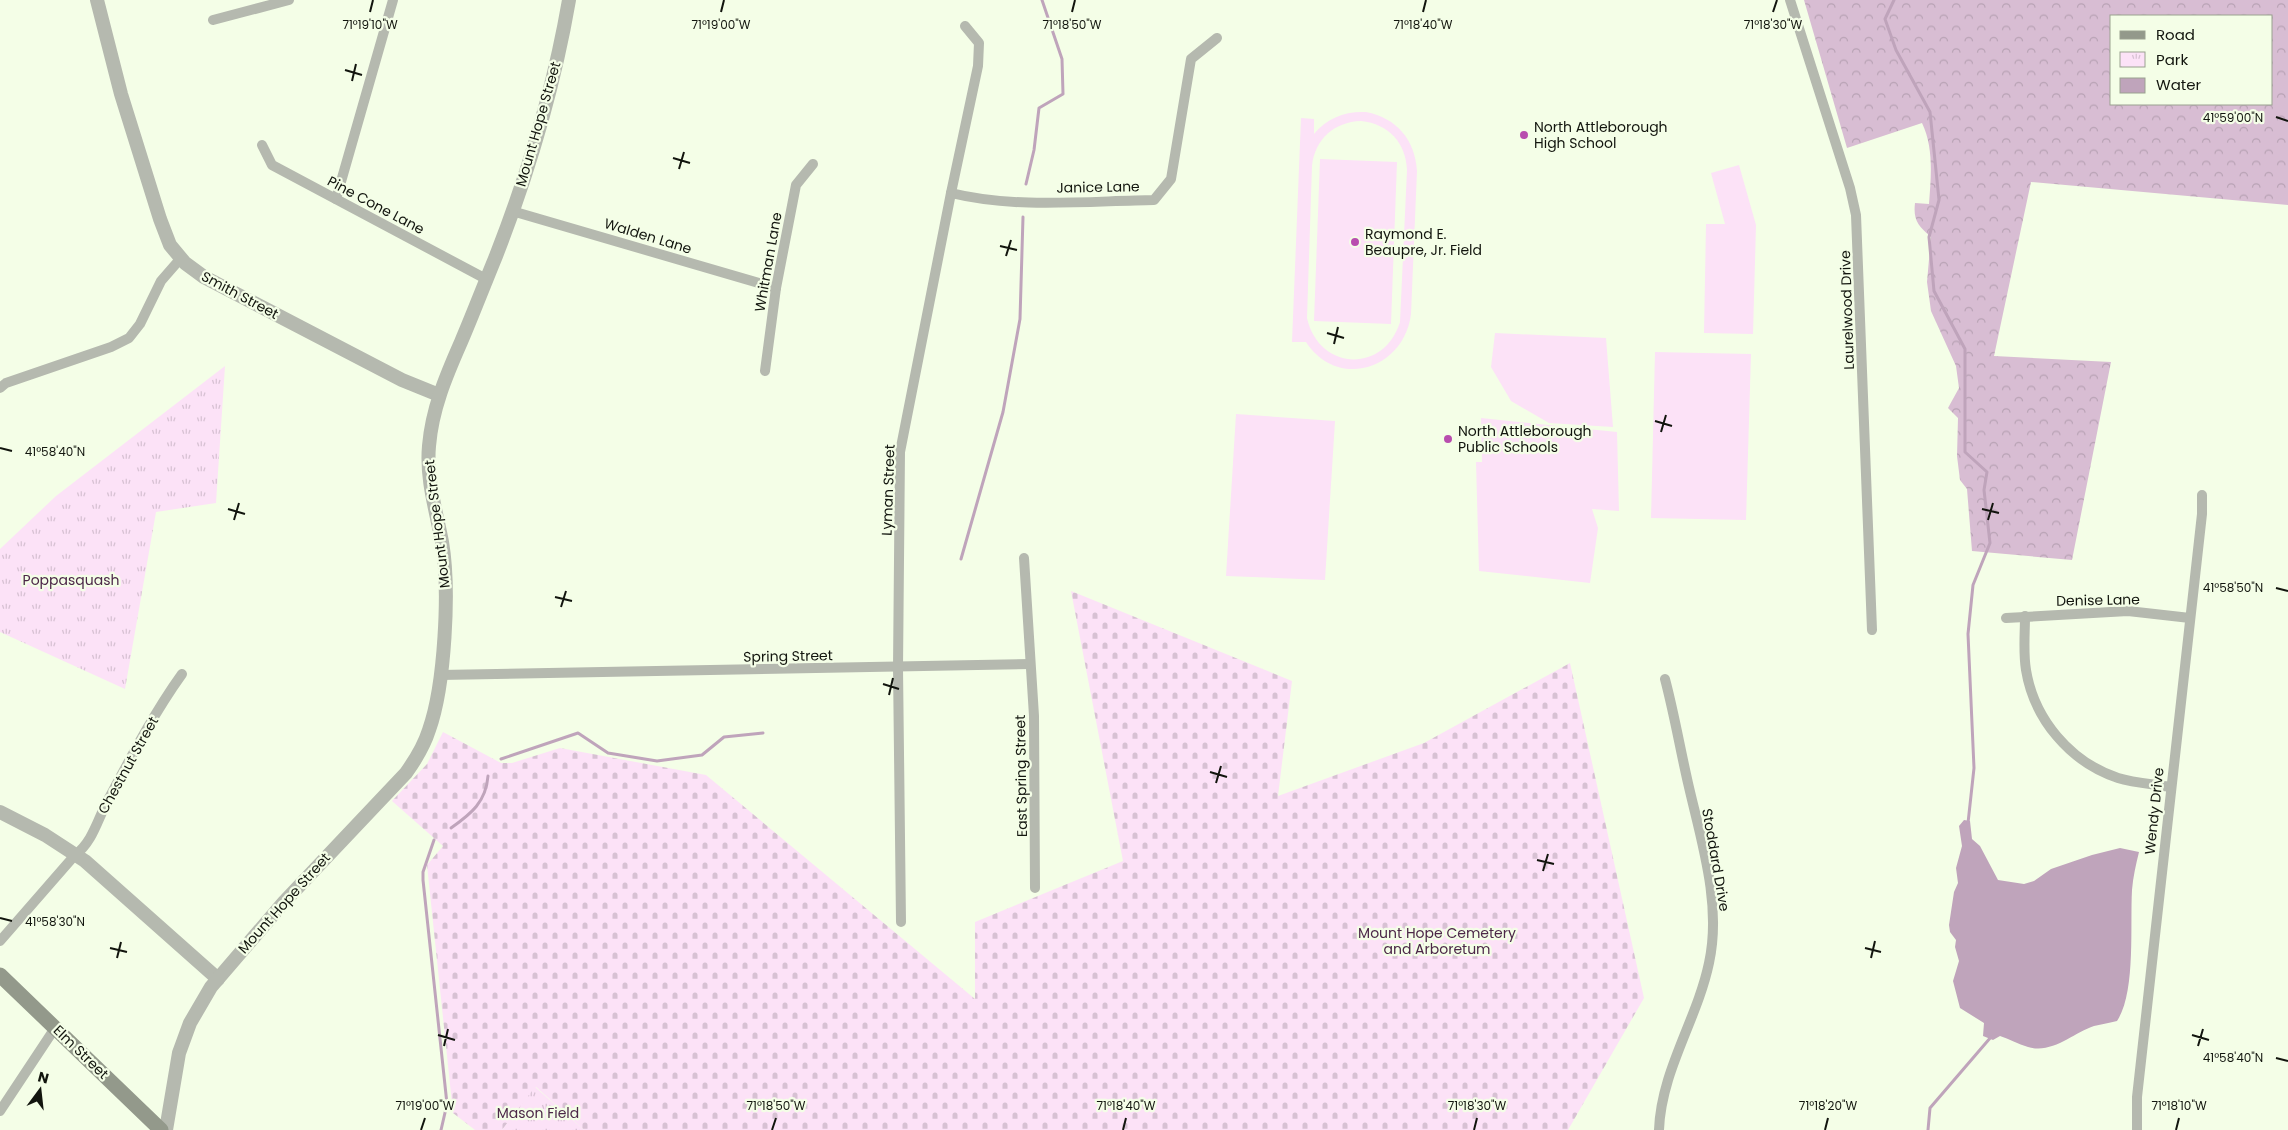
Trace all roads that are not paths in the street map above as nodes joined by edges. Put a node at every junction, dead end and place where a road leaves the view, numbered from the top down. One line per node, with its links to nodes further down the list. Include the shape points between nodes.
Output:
1 (98, 0): 14 (street, Smith Street, via 149,187 170,245)
2 (289, 0): 6 (street)
3 (393, 0): 12 (street)
4 (569, 0): 13 (street, Mount Hope Street, via 554,74)
5 (1790, 0): 25 (street, Laurelwood Drive, via 1856,215)
6 (214, 20)
7 (965, 26): 11 (street, Lyman Street, via 980,43)
8 (1217, 38): 11 (street, Janice Lane, via 1191,59 1171,179 1154,200 1014,202)
9 (262, 145): 12 (street, Pine Cone Lane, via 272,165)
10 (813, 164): 16 (street, Whitman Lane, via 796,185)
11 (951, 193): 27 (street, Lyman Street, via 900,452)
12 (336, 199): 15 (street, Pine Cone Lane)
13 (512, 211): 15 (street, Mount Hope Street); 16 (street, Walden Lane)
14 (180, 258): 18 (street, via 161,281 130,338 6,383); 19 (street, Smith Street, via 204,277)
15 (486, 279): 19 (street, Mount Hope Street)
16 (776, 288): 17 (street, Whitman Lane)
17 (765, 371)
18 (0, 388)
19 (439, 396): 29 (street, Mount Hope Street, via 428,448 429,476 445,575)
20 (2202, 495): 24 (street, Wendy Drive)
21 (1024, 558): 26 (street)
22 (2025, 616): 23 (street, Denise Lane); 24 (street, Denise Lane, via 2128,611); 31 (street, via 2026,670 2035,703 2056,737 2084,763 2118,778)
23 (2006, 618)
24 (2190, 618): 31 (street, Wendy Drive)
25 (1872, 630)
26 (1030, 664): 27 (street, Spring Street); 34 (street, East Spring Street, via 1034,716)
27 (898, 668): 29 (street, Spring Street); 35 (street, Lyman Street)
28 (182, 674): 33 (street, Chestnut Street, via 164,700 83,849)
29 (440, 675): 38 (street, Mount Hope Street, via 436,706 420,754)
30 (1665, 679): 43 (street, Stoddard Drive, via 1706,868 1713,930 1710,962 1663,1096)
31 (2171, 787): 44 (street, Wendy Drive, via 2136,1097)
32 (0, 812): 33 (street, via 45,834)
33 (75, 855): 36 (street, Chestnut Street); 38 (street)
34 (1035, 888)
35 (901, 922)
36 (0, 941)
37 (0, 975): 39 (main road, Elm Street)
38 (218, 979): 42 (street, Mount Hope Street, via 190,1023 179,1053)
39 (55, 1028): 40 (street); 41 (main road, Elm Street)
40 (0, 1111)
41 (161, 1130)
42 (166, 1130)
43 (1658, 1130)
44 (2137, 1130)

